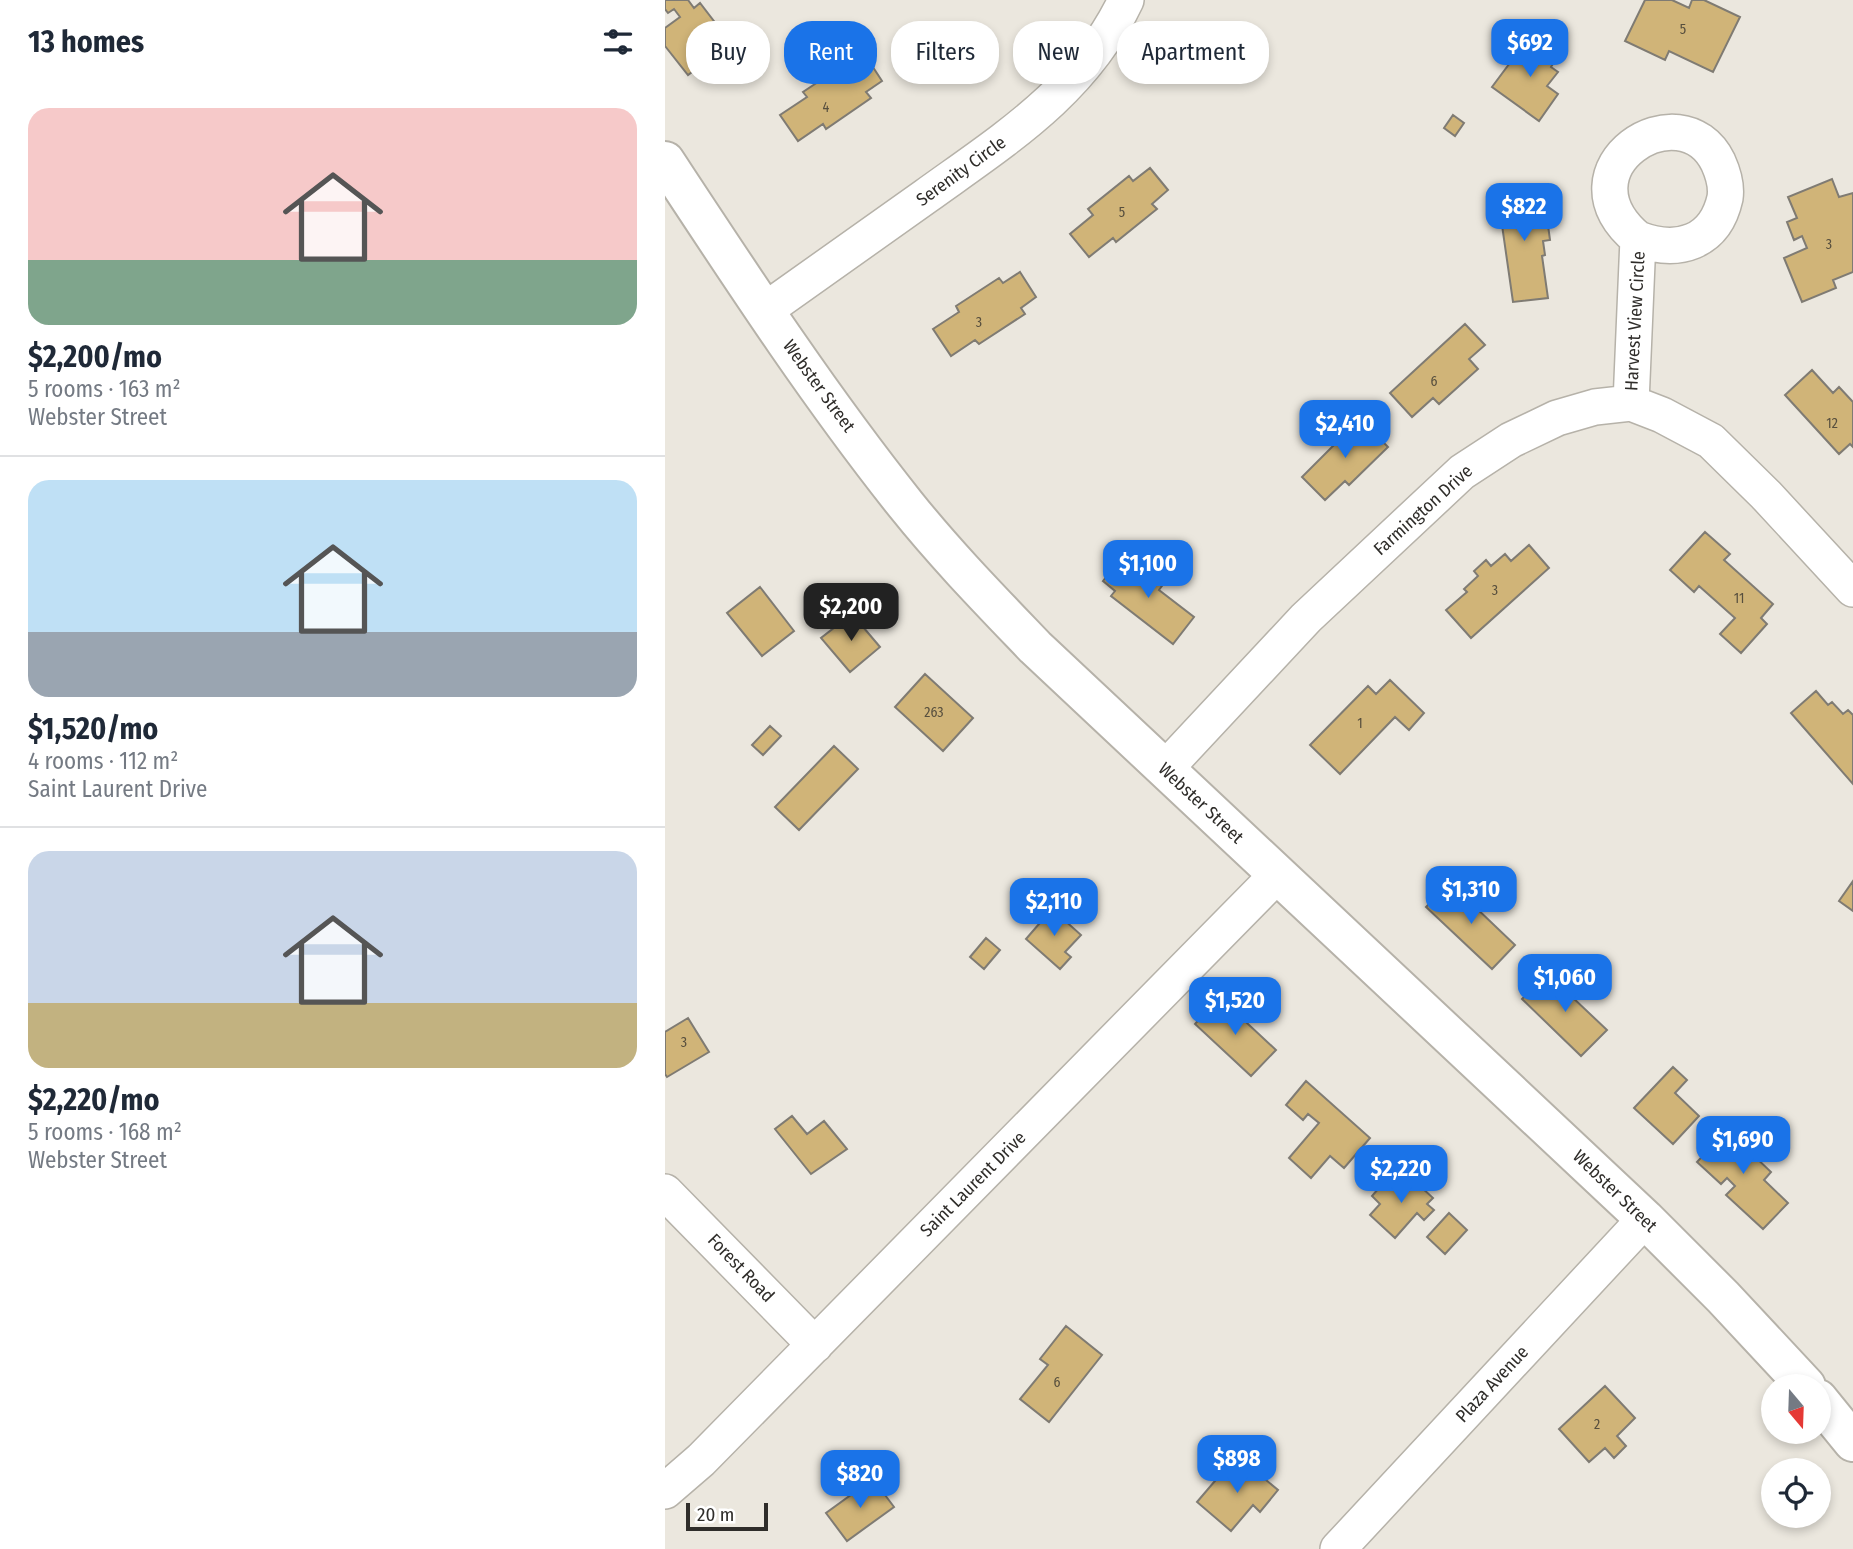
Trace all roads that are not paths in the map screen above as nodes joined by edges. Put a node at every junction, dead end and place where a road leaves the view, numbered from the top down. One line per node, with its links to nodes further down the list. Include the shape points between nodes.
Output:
1 (1126, 0): 4 (street, Serenity Circle, via 1098,50 1057,97 1007,138)
2 (665, 161): 4 (main road, Webster Street)
3 (1638, 239): 5 (street, Harvest View Circle)
4 (764, 311): 7 (main road, Webster Street, via 906,505 969,578)
5 (1631, 403): 6 (street, Farmington Drive, via 1710,441); 7 (street, Farmington Drive, via 1557,418 1511,440 1462,472 1306,618)
6 (1853, 589)
7 (1165, 769): 8 (main road, Webster Street)
8 (1278, 874): 10 (main road, Webster Street); 11 (street, Saint Laurent Drive)
9 (665, 1192): 11 (street, Forest Road)
10 (1646, 1219): 12 (main road, Webster Street); 16 (street, Plaza Avenue)
11 (815, 1345): 15 (street, Saint Laurent Drive)
12 (1795, 1374)
13 (1831, 1415): 14 (main road)
14 (1853, 1442)
15 (665, 1491)
16 (1338, 1549)

